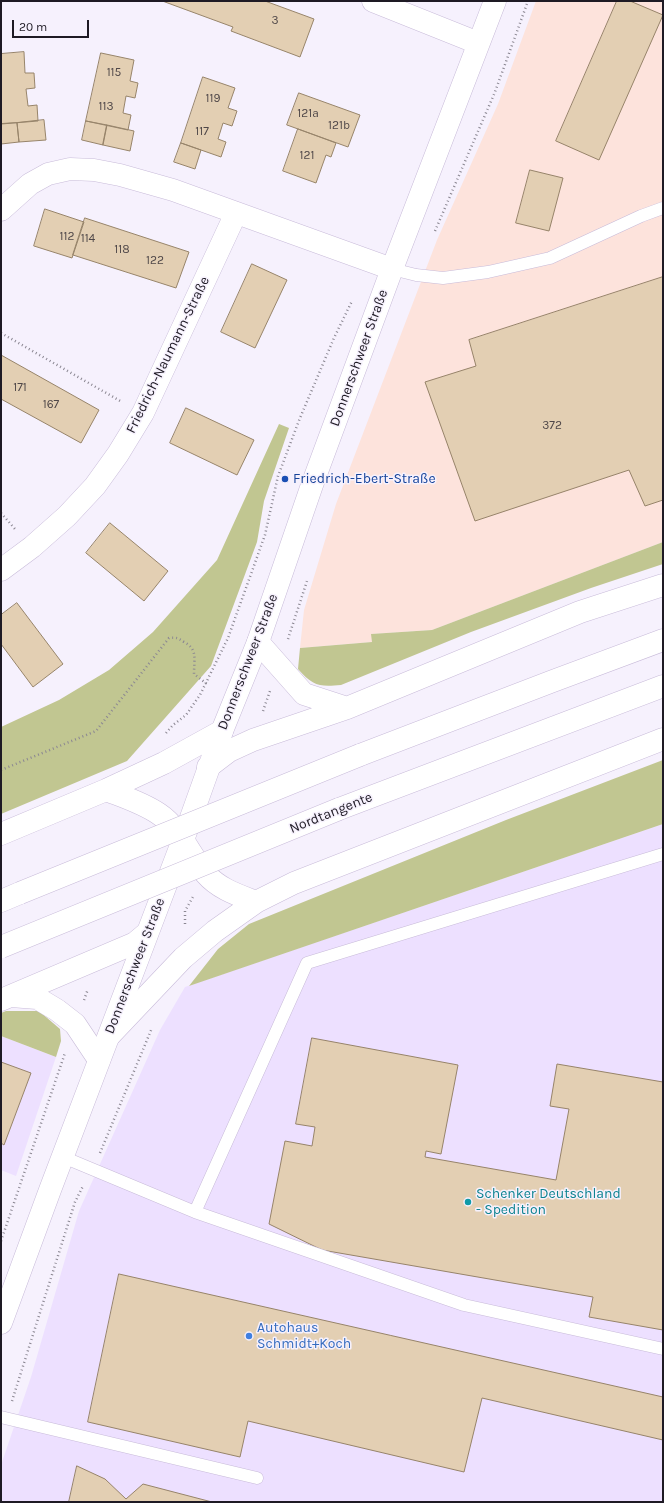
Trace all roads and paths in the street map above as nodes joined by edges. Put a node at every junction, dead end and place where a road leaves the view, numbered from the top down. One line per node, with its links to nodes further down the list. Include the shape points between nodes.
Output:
1 (373, 1): 3 (main road)
2 (495, 1): 3 (main road, Donnerschweer Straße)
3 (478, 44): 7 (main road, Donnerschweer Straße)
4 (663, 208): 7 (lane, via 550,258 488,272 443,278)
5 (1, 210): 6 (main road, via 30,184 48,174 70,169 94,170 173,190)
6 (236, 213): 7 (main road); 10 (main road, Friedrich-Naumann-Straße)
7 (392, 269): 14 (main road, Donnerschweer Straße, via 312,485)
8 (355, 296): 15 (path, via 300,418 278,476 265,535 228,638)
9 (1, 333): 10 (path)
10 (143, 414): 11 (main road, Friedrich-Naumann-Straße, via 95,486 67,516)
11 (1, 570)
12 (663, 585): 17 (main road, via 580,612)
13 (663, 640): 27 (main road, bridge, via 360,755)
14 (258, 642): 17 (main road, via 304,694); 18 (main road, Donnerschweer Straße)
15 (207, 684): 20 (path, via 186,715 167,732 163,742); 22 (path, via 194,674 194,651 191,645 175,637 169,638 96,730)
16 (663, 686): 30 (main road, Nordtangente, bridge, via 339,809)
17 (347, 708): 21 (main road, via 253,740 229,751)
18 (222, 731): 20 (main road); 21 (main road, Donnerschweer Straße)
19 (663, 739): 28 (main road, via 294,883)
20 (164, 763): 23 (main road)
21 (208, 767): 25 (main road, Donnerschweer Straße)
22 (1, 770)
23 (106, 790): 24 (main road); 25 (main road, via 160,814)
24 (1, 834)
25 (183, 840): 28 (main road, via 206,874 221,887); 29 (main road, Donnerschweer Straße)
26 (663, 854): 37 (lane, via 307,963)
27 (10, 897)
28 (256, 902): 34 (main road, via 183,958)
29 (147, 934): 31 (main road, via 135,943); 34 (main road, Donnerschweer Straße)
30 (1, 947)
31 (100, 957): 32 (main road); 33 (path)
32 (5, 998): 33 (main road, via 37,998)
33 (74, 1024): 35 (main road); 38 (path)
34 (109, 1036): 35 (main road, Donnerschweer Straße)
35 (99, 1060): 36 (main road, Donnerschweer Straße)
36 (63, 1157): 37 (lane); 39 (main road, Donnerschweer Straße)
37 (195, 1212): 40 (lane, via 464,1305)
38 (1, 1240)
39 (1, 1324)
40 (663, 1349)
41 (1, 1417): 42 (lane)
42 (257, 1478)

